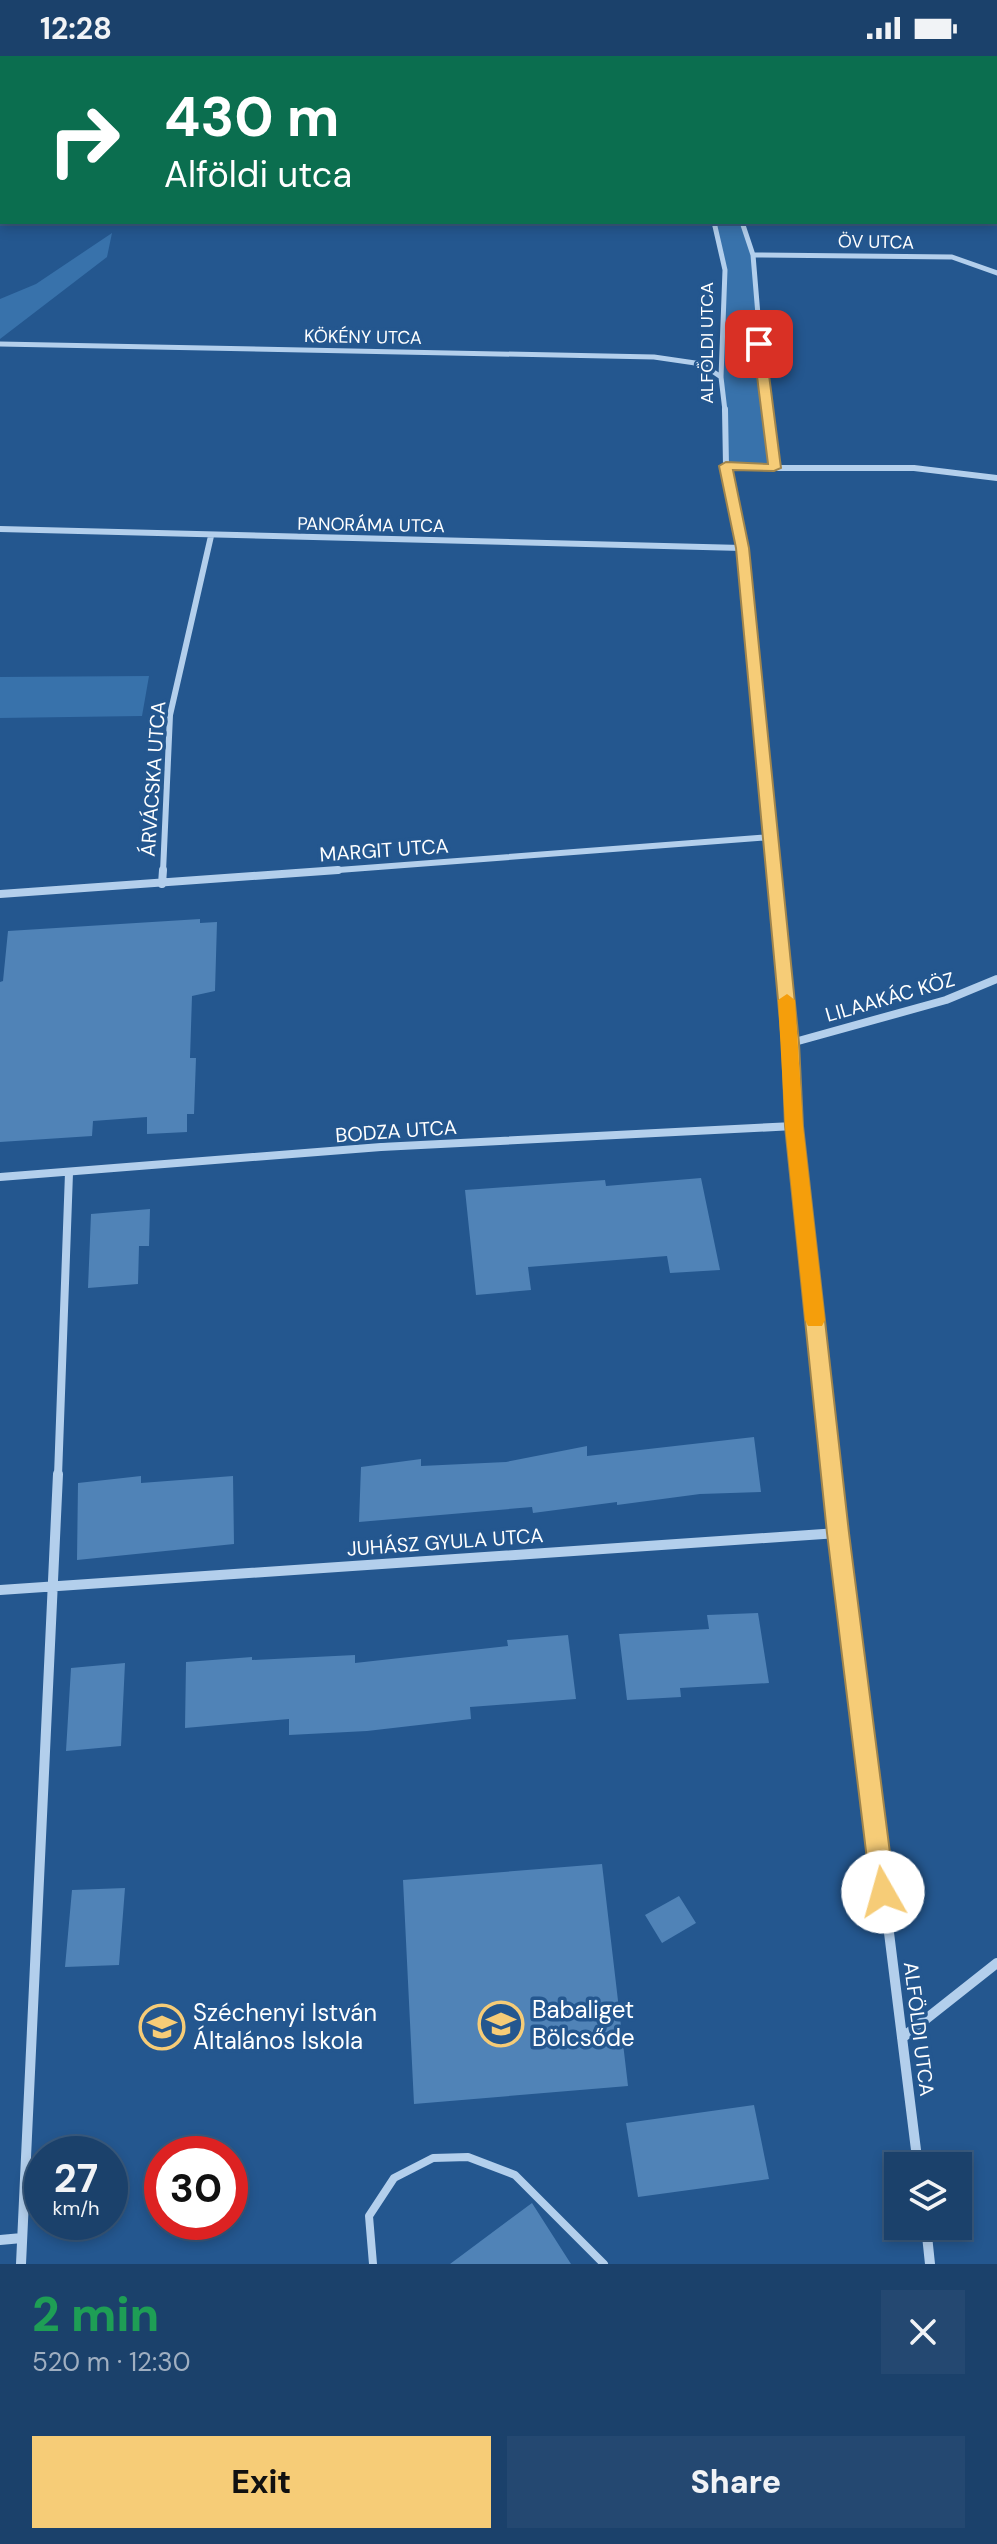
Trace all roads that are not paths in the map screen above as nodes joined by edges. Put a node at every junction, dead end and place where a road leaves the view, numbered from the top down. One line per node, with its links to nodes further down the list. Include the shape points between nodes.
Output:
1 (714, 224): 6 (street, ALFÖLDI UTCA, via 725,270)
2 (743, 224): 3 (street)
3 (753, 255): 4 (street, ÖV UTCA, via 952,257); 8 (street)
4 (997, 273)
5 (0, 344): 6 (street, KÖKÉNY UTCA, via 654,357 702,364)
6 (721, 377): 7 (street, ALFÖLDI UTCA)
7 (726, 466): 8 (street); 12 (street, ALFÖLDI UTCA)
8 (774, 468): 9 (street, via 914,468)
9 (997, 478)
10 (0, 529): 11 (street, PANORÁMA UTCA)
11 (211, 536): 12 (street, PANORÁMA UTCA); 14 (street, ÁRVÁCSKA UTCA, via 170,715)
12 (742, 548): 13 (street, ALFÖLDI UTCA)
13 (771, 837): 14 (street, MARGIT UTCA); 17 (street, ALFÖLDI UTCA)
14 (162, 884): 15 (street, MARGIT UTCA)
15 (0, 894)
16 (997, 979): 17 (street, LILAAKÁC KÖZ, via 946,1000)
17 (791, 1043): 18 (street, ALFÖLDI UTCA)
18 (794, 1126): 19 (street, BODZA UTCA, via 381,1147); 21 (street, ALFÖLDI UTCA)
19 (69, 1173): 20 (street, BODZA UTCA); 22 (street)
20 (0, 1177)
21 (838, 1533): 22 (street, JUHÁSZ GYULA UTCA); 25 (street, ALFÖLDI UTCA)
22 (54, 1587): 23 (street, JUHÁSZ GYULA UTCA); 27 (street)
23 (0, 1590)
24 (997, 1963): 25 (street)
25 (902, 2038): 26 (street, ALFÖLDI UTCA)
26 (916, 2152)
27 (22, 2238): 28 (street); 30 (street)
28 (0, 2240)
29 (927, 2240): 33 (street)
30 (21, 2264)
31 (373, 2264): 32 (lane, via 369,2216 394,2178 433,2158 468,2157 515,2175)
32 (604, 2264)
33 (930, 2264)

